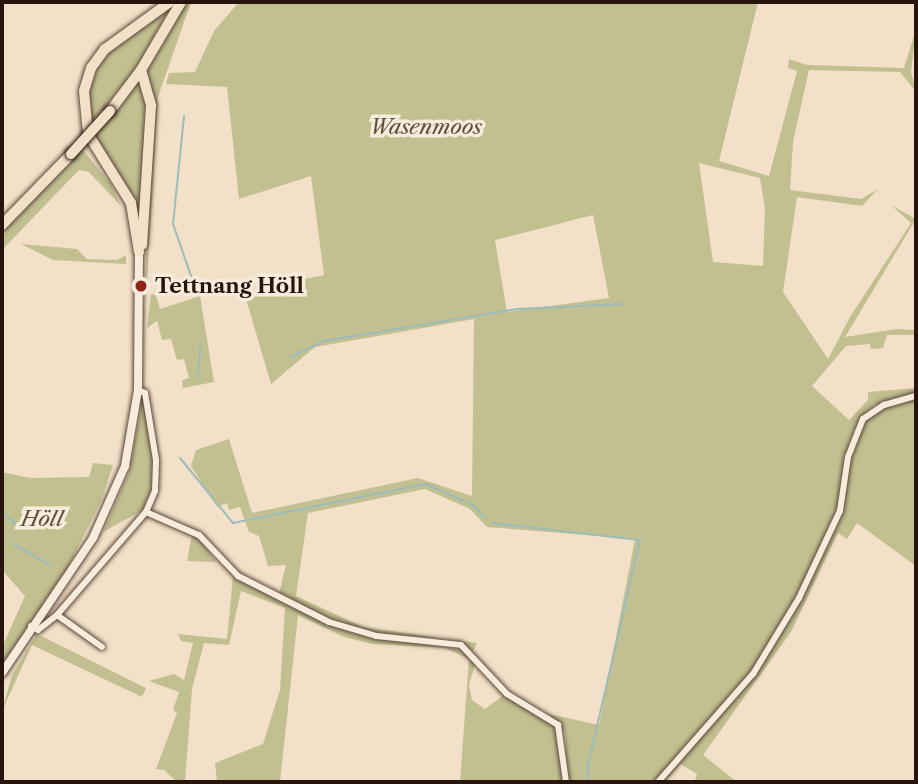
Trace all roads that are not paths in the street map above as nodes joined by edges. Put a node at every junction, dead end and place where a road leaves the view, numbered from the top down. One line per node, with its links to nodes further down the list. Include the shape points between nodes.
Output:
1 (170, 2): 5 (main road, via 105,49 91,68 84,91 88,134 131,203)
2 (181, 2): 3 (main road)
3 (141, 70): 4 (main road, bridge, via 71,154); 5 (main road, via 150,106 146,216)
4 (2, 225)
5 (139, 252): 6 (main road)
6 (138, 390): 8 (street, via 145,393 156,460 155,491); 10 (main road, via 125,466 93,538)
7 (916, 396): 14 (street, via 884,405 863,419 848,457 840,511 787,619 734,698)
8 (146, 512): 9 (street); 13 (street, via 193,532 230,571 354,631 461,645 507,694 558,725)
9 (57, 615): 10 (street, via 43,627); 11 (street)
10 (31, 626): 12 (main road)
11 (102, 647)
12 (2, 673)
13 (566, 782)
14 (658, 782)

